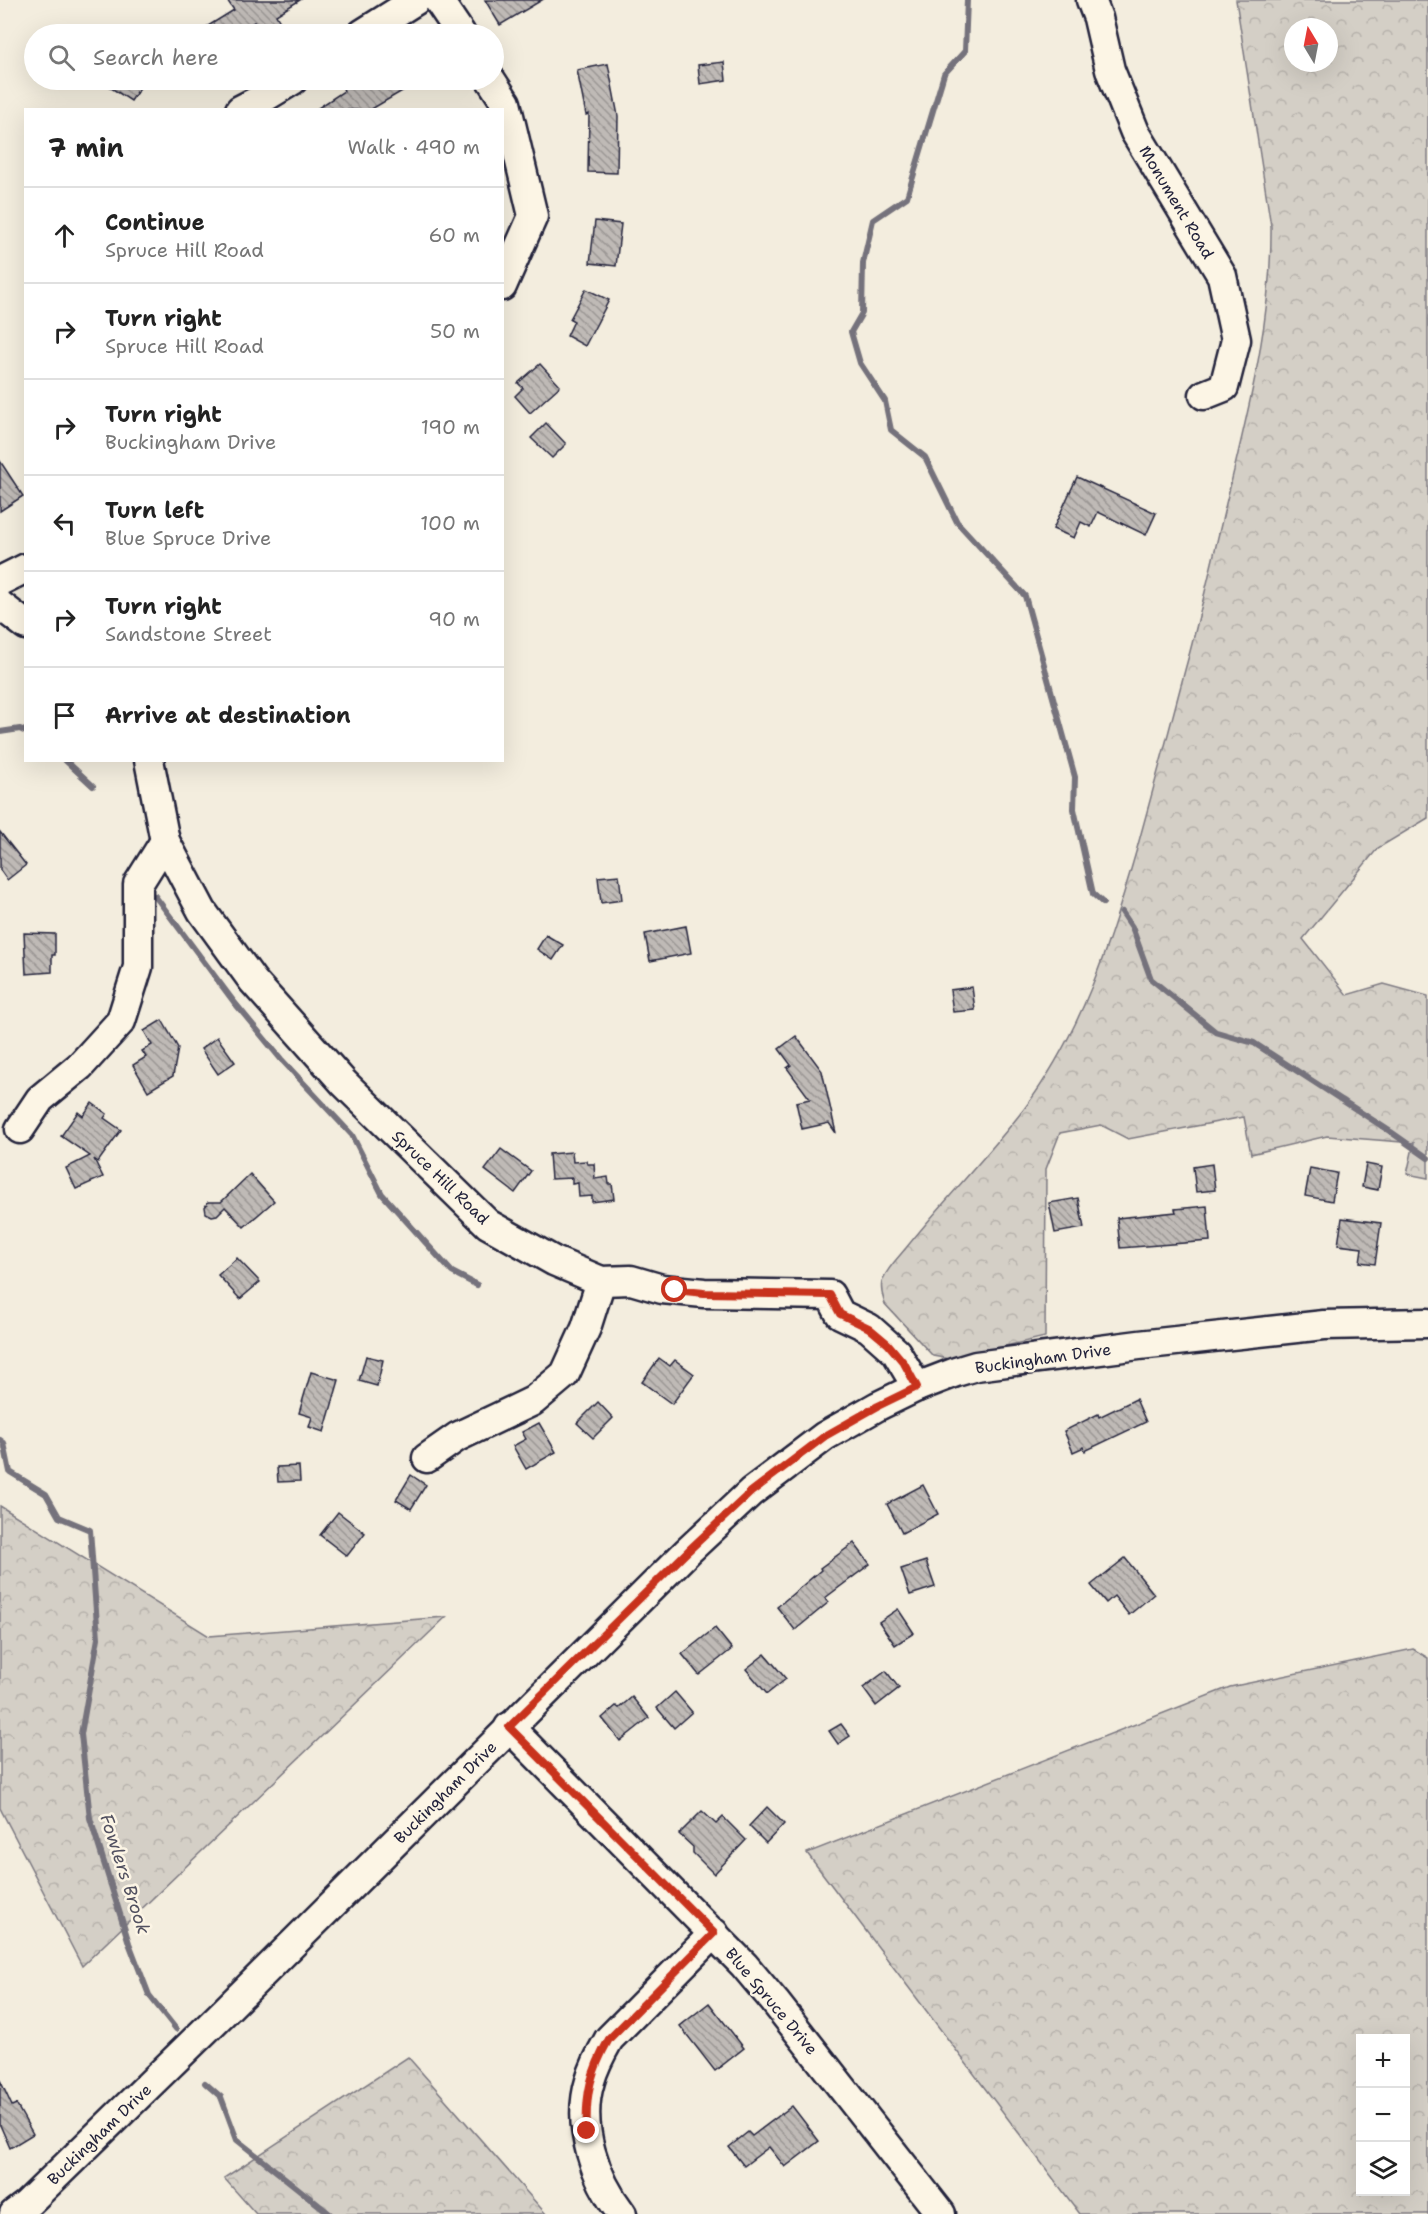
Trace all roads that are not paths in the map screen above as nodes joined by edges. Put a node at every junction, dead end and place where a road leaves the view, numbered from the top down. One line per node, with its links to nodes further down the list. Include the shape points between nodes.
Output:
1 (416, 0): 4 (street)
2 (438, 0): 5 (street)
3 (1091, 0): 10 (street, Monument Road, via 1110,70 1135,132 1222,276 1236,340 1224,387)
4 (378, 24)
5 (454, 24)
6 (276, 90): 8 (street)
7 (498, 90): 9 (street, via 506,103 532,216)
8 (244, 108)
9 (504, 281)
10 (1204, 395)
11 (24, 569): 12 (street)
12 (0, 581)
13 (0, 605): 14 (street)
14 (24, 623)
15 (149, 762): 16 (street, Spruce Hill Road)
16 (165, 841): 17 (street, via 138,884 138,968 122,1021 80,1066 40,1099); 18 (street, Spruce Hill Road, via 202,911 253,981 344,1083 488,1224 554,1261)
17 (20, 1129)
18 (601, 1281): 20 (street, Spruce Hill Road, via 632,1280 662,1289 704,1293 830,1295 840,1314 869,1328 888,1344); 21 (street, via 565,1374 533,1401 457,1437)
19 (1428, 1323): 20 (street, Buckingham Drive, via 1324,1325 976,1366)
20 (917, 1387): 22 (street, Buckingham Drive, via 825,1436 751,1492)
21 (427, 1458)
22 (509, 1727): 23 (street, Blue Spruce Drive); 24 (street, Buckingham Drive, via 224,2012)
23 (714, 1933): 25 (street, via 609,2039 589,2084 586,2108 592,2155 598,2177); 26 (street, Blue Spruce Drive, via 775,2002)
24 (14, 2214)
25 (622, 2214)
26 (941, 2214)

